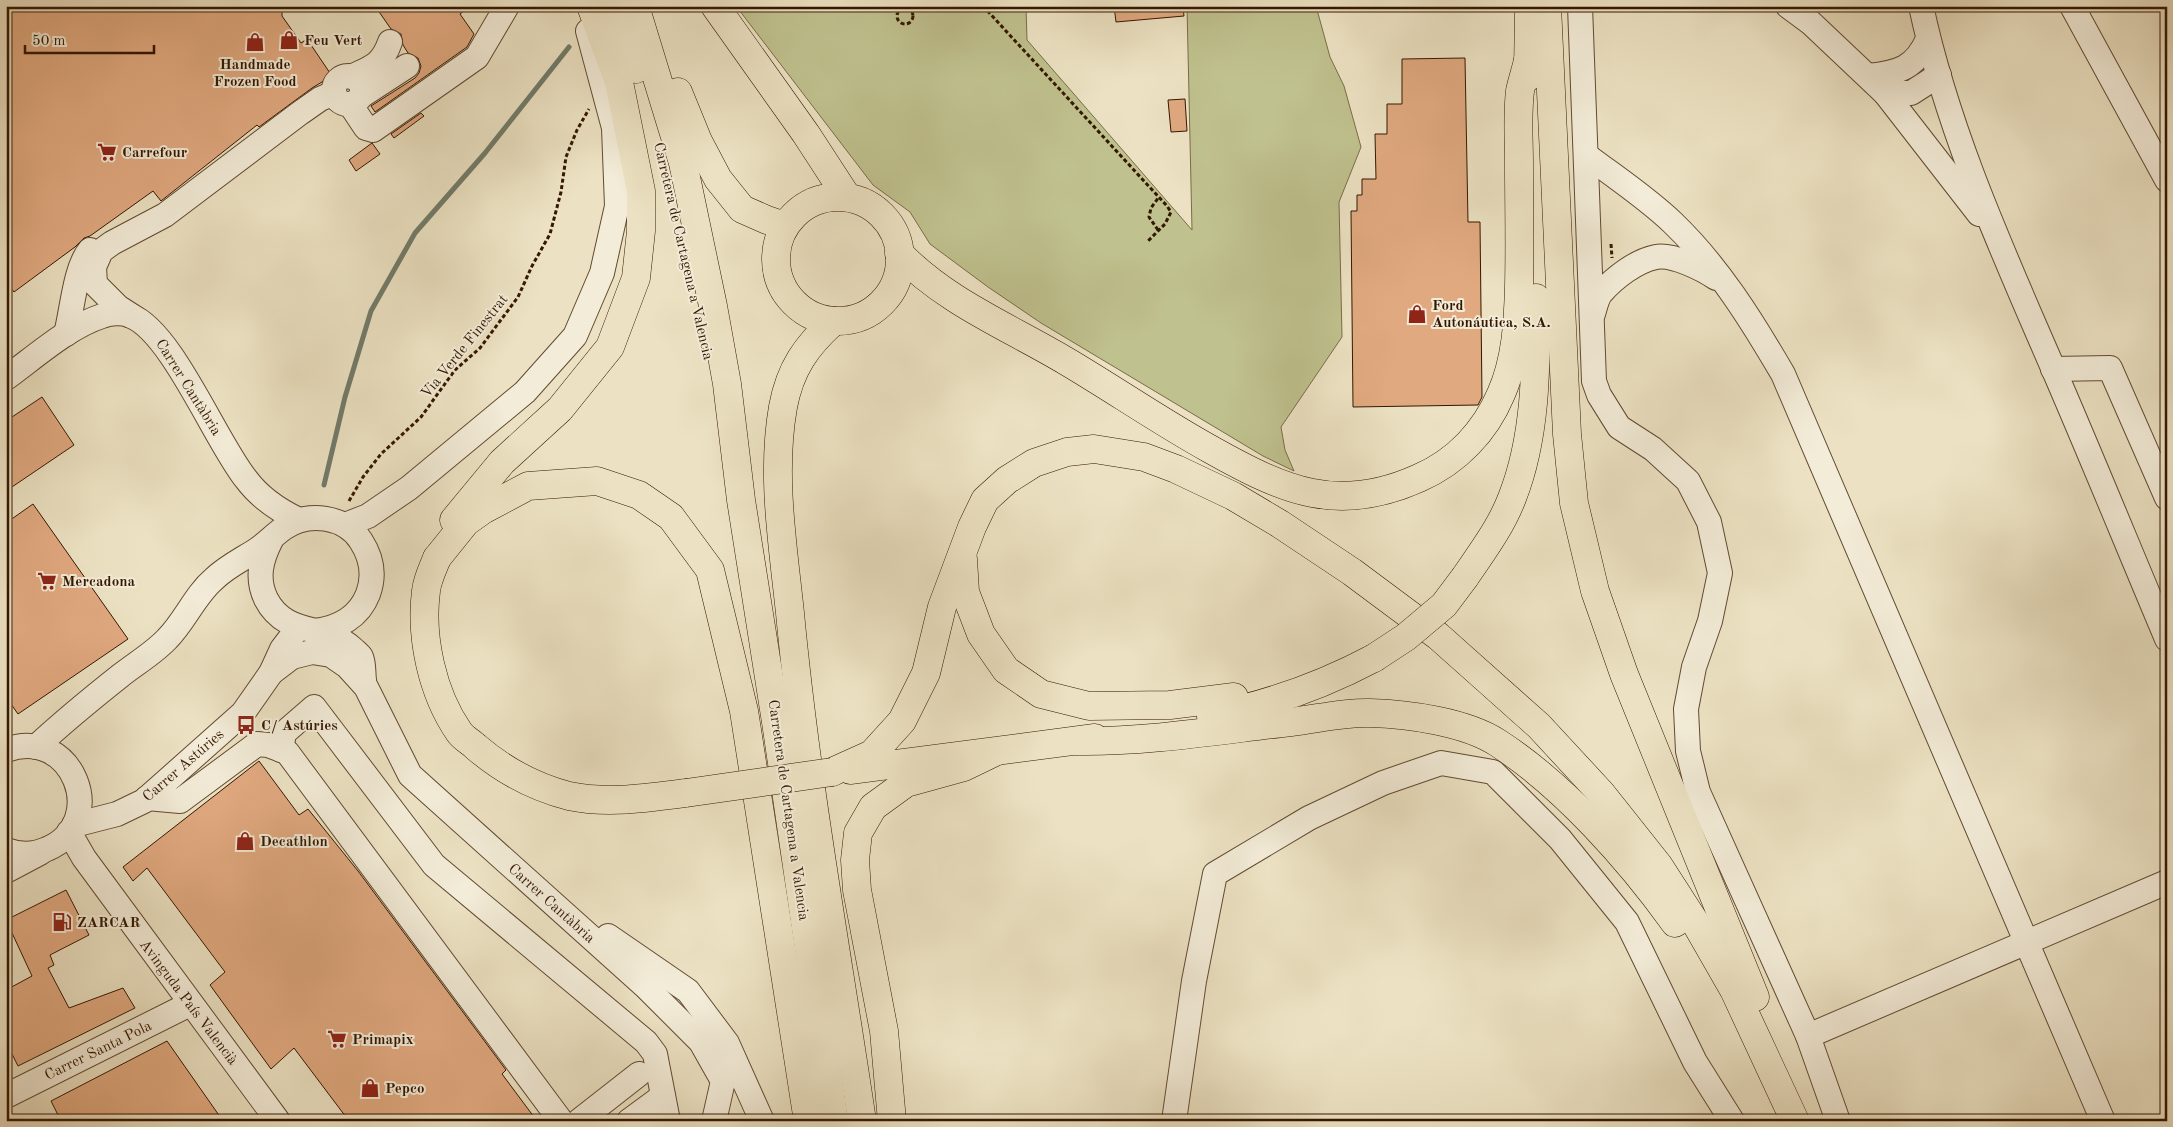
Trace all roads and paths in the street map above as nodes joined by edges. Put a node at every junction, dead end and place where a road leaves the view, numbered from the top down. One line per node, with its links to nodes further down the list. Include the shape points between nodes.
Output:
1 (507, 6): 22 (street, via 477,57 374,130 366,128)
2 (578, 6): 47 (street, via 591,38 614,128 617,206 602,273 575,336 525,392 409,488 368,516)
3 (591, 6): 51 (main road, via 619,82 642,191 636,278 610,347 560,409 502,462 452,523)
4 (613, 6): 46 (main road, Carretera de Cartagena a Valencia, via 649,106 686,247)
5 (635, 6): 46 (main road, Carretera de Cartagena a Valencia, via 683,163 700,237 727,384)
6 (645, 6): 29 (main road, via 698,141 718,179 742,209)
7 (715, 6): 27 (main road)
8 (984, 6): 28 (path)
9 (1529, 6): 18 (main road)
10 (1547, 6): 92 (main road, via 1567,434 1574,503 1595,591 1624,674)
11 (1580, 6): 24 (street)
12 (1788, 6): 21 (street, via 1811,23)
13 (1921, 6): 16 (street)
14 (2072, 6): 26 (street)
15 (904, 7): 15 (path, via 897,16 907,23 913,15)
16 (1928, 39): 20 (street); 21 (street, via 1921,56 1904,68 1883,74)
17 (390, 42): 22 (street, via 386,55)
18 (1528, 60): 44 (main road, via 1520,91 1518,117 1518,328 1501,394 1486,423 1462,451 1440,469 1384,492 1356,496 1320,494 1288,488 1257,476); 57 (main road, bridge, via 1536,297 1534,384 1530,433 1512,499 1495,532 1444,605 1406,637 1374,658 1336,678)
19 (407, 66): 22 (street)
20 (1939, 75): 21 (street, via 1911,93); 25 (street)
21 (1876, 84): 25 (street); 32 (street)
22 (349, 92): 30 (street, via 320,99 165,215)
23 (590, 108): 47 (path, Via Verde Finestrat, via 566,157 550,234 518,296 480,348 455,370 421,417 369,470)
24 (1586, 155): 37 (street, via 1672,222 1698,248); 38 (street)
25 (1966, 160): 32 (street)
26 (2167, 180)
27 (847, 197): 29 (main road, via 812,202); 35 (main road, via 866,204 882,216 894,233)
28 (1159, 197): 31 (path, via 1149,217); 31 (path, via 1171,212 1170,218)
29 (785, 226): 40 (main road, via 776,256 782,286 802,309 816,317)
30 (140, 228): 39 (street, Carrer Cantàbria, via 101,251 94,267 95,284); 41 (street, via 112,235 96,244 86,255)
31 (1158, 230): 34 (path)
32 (1995, 234): 42 (street)
33 (1610, 236): 36 (path)
34 (1148, 241)
35 (899, 253): 40 (main road, via 897,274 886,298 861,316); 44 (main road, via 931,283)
36 (1613, 282): 37 (street, via 1621,274 1657,257 1703,268); 38 (street, via 1600,294)
37 (1724, 284): 71 (street, via 1752,322 1783,374)
38 (1592, 315): 73 (street, via 1594,381 1599,395 1619,427 1654,449 1688,481 1709,522 1720,573 1686,709 1688,751 1698,792)
39 (132, 316): 41 (street, via 118,313 102,316); 48 (street, Carrer Cantàbria, via 155,334 245,479 279,510)
40 (834, 321): 86 (main road, via 804,352 792,374 784,405 780,444 781,520 799,707)
41 (66, 334): 43 (street)
42 (2053, 369): 45 (street, via 2110,368); 54 (street)
43 (6, 378)
44 (1169, 426): 53 (main road, via 1388,582)
45 (2167, 498)
46 (741, 500): 85 (main road, Carretera de Cartagena a Valencia)
47 (345, 515): 48 (street); 52 (street, via 368,551 372,568 371,586 365,602 354,616 339,626)
48 (299, 520): 49 (street)
49 (271, 540): 52 (street, via 263,556 262,591 270,607 282,619); 59 (street, via 213,579 168,639 71,714)
50 (962, 551): 53 (main road, via 986,500 1007,480 1034,463 1067,452 1094,449 1144,457 1233,496 1280,524); 57 (main road, via 965,592 981,634 1006,670 1041,694 1089,706 1170,705 1283,689); 63 (main road, via 942,607 926,674 902,721 872,754)
51 (437, 558): 63 (main road, bridge, via 426,589 425,621 430,660 440,696 460,733 494,762 531,784 571,796 646,798); 84 (main road, via 466,522 528,486 598,482 639,495 672,517 710,570 744,711)
52 (307, 629): 55 (street, via 282,649); 56 (street, via 344,640 361,657)
53 (1438, 636): 91 (main road, via 1539,726 1601,793 1659,866 1734,990)
54 (2167, 639)
55 (271, 674): 56 (street, via 292,657 312,652 331,655 348,666); 64 (street, Carrer Astúries, via 243,713)
56 (366, 687): 69 (street, Carrer Cantàbria, via 410,775)
57 (1305, 689): 58 (main road, via 1222,714)
58 (1077, 741): 62 (main road); 90 (main road, via 1146,738 1369,713 1450,723 1497,742 1559,792 1650,888 1690,944 1727,1009)
59 (36, 747): 60 (street); 65 (street, via 59,757 75,778 80,803)
60 (8, 748)
61 (281, 750): 64 (street, via 257,744 180,801); 76 (street, via 284,733 314,707 434,865 646,1042 655,1054); 78 (street, via 287,752)
62 (995, 752): 63 (main road); 87 (main road, via 964,767 906,783 873,807 858,833 854,860 884,1032)
63 (832, 772)
64 (147, 798): 65 (street, Carrer Astúries, via 117,814)
65 (72, 829): 67 (street, via 63,840); 72 (street, Avinguda País Valencià, via 84,858)
66 (6, 850): 67 (street, via 25,854)
67 (44, 851): 68 (street)
68 (6, 871)
69 (522, 876): 82 (street, Carrer Cantàbria, via 645,986 701,1042 723,1081); 83 (street, via 688,992 728,1042)
70 (2167, 882): 71 (street)
71 (2027, 941): 73 (street); 94 (street)
72 (190, 1004): 75 (street, Carrer Santa Pola); 77 (street, Avinguda País Valencià)
73 (1808, 1036): 93 (street)
74 (640, 1074): 79 (street)
75 (6, 1096)
76 (663, 1096): 80 (street); 81 (street)
77 (278, 1121)
78 (561, 1121)
79 (579, 1121)
80 (629, 1121)
81 (668, 1121)
82 (714, 1121)
83 (762, 1121)
84 (808, 1121)
85 (834, 1121)
86 (862, 1121)
87 (892, 1121)
88 (1174, 1121): 89 (street, via 1194,981 1215,874 1309,818 1383,783 1441,764 1493,772 1560,839 1627,922 1695,1062)
89 (1732, 1121)
90 (1780, 1121)
91 (1795, 1121)
92 (1806, 1121)
93 (1838, 1121)
94 (2103, 1121)

